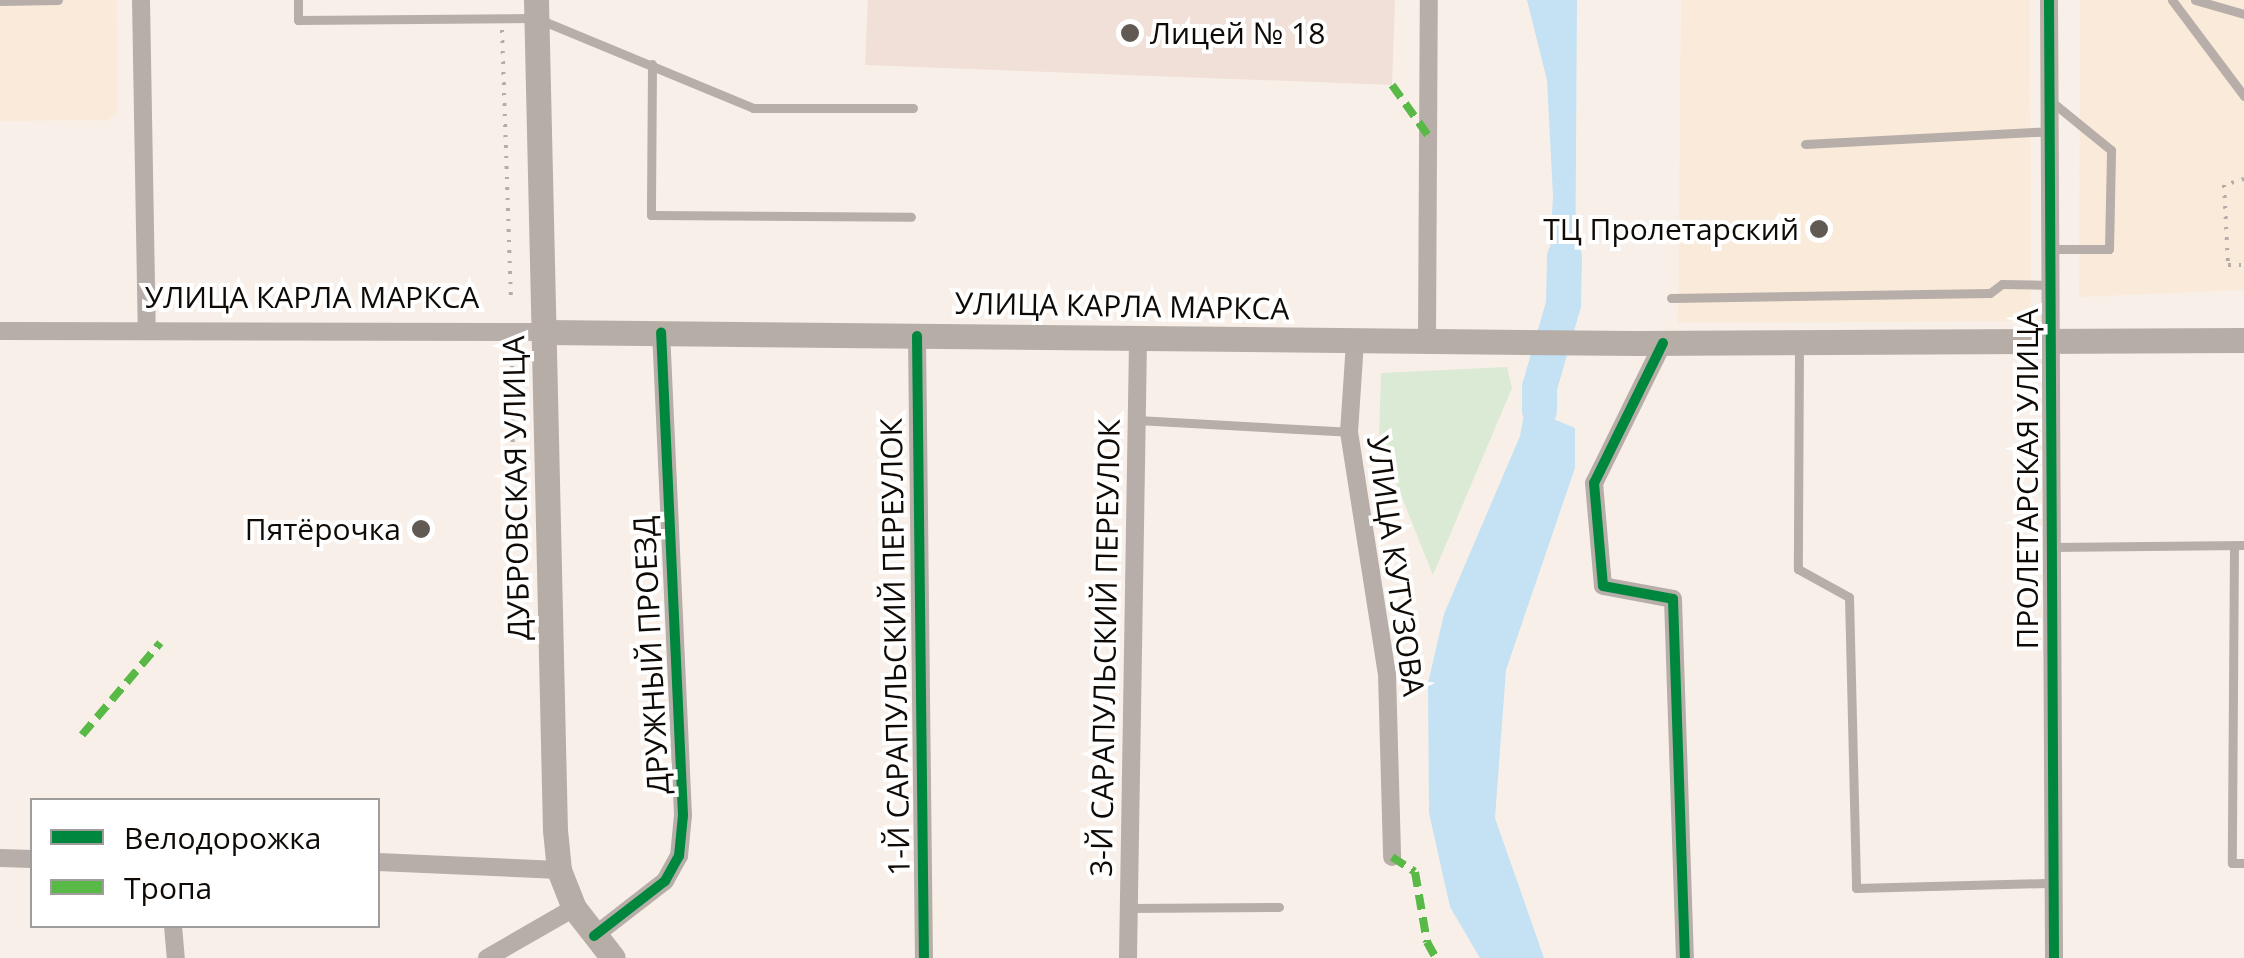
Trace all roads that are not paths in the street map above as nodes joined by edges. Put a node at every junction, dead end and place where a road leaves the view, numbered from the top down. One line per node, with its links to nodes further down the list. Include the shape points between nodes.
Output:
1 (58, 0): 8 (lane)
2 (140, 0): 21 (street)
3 (298, 0): 9 (lane, via 298,20 502,18)
4 (1429, 0): 30 (street)
5 (2049, 0): 13 (street, ПРОЛЕТАРСКАЯ УЛИЦА)
6 (2172, 0): 12 (lane)
7 (2196, 0): 10 (lane)
8 (0, 1)
9 (536, 9): 11 (lane); 23 (main road, ДУБРОВСКАЯ УЛИЦА)
10 (2244, 14)
11 (652, 64): 14 (lane, via 753,108); 17 (lane, via 651,214)
12 (2244, 96)
13 (2050, 100): 15 (street, ПРОЛЕТАРСКАЯ УЛИЦА); 18 (lane, via 2112,150 2109,249)
14 (913, 108)
15 (2050, 132): 16 (lane); 18 (street, ПРОЛЕТАРСКАЯ УЛИЦА)
16 (1806, 144)
17 (911, 218)
18 (2052, 249): 19 (street, ПРОЛЕТАРСКАЯ УЛИЦА)
19 (2052, 285): 20 (lane, via 2002,284 1990,294); 28 (street, ПРОЛЕТАРСКАЯ УЛИЦА)
20 (1671, 298)
21 (147, 329): 22 (street, УЛИЦА КАРЛА МАРКСА); 23 (street, УЛИЦА КАРЛА МАРКСА)
22 (0, 330)
23 (545, 332): 24 (main road, УЛИЦА КАРЛА МАРКСА); 42 (main road, ДУБРОВСКАЯ УЛИЦА)
24 (661, 333): 25 (main road, УЛИЦА КАРЛА МАРКСА); 48 (street, ДРУЖНЫЙ ПРОЕЗД, via 683,815 679,856 665,882)
25 (917, 336): 26 (main road, УЛИЦА КАРЛА МАРКСА); 52 (street, 1-Й САРАПУЛЬСКИЙ ПЕРЕУЛОК)
26 (1138, 338): 29 (main road, УЛИЦА КАРЛА МАРКСА); 33 (street, 3-Й САРАПУЛЬСКИЙ ПЕРЕУЛОК)
27 (2244, 340): 28 (main road, УЛИЦА КАРЛА МАРКСА)
28 (2052, 341): 31 (main road, УЛИЦА КАРЛА МАРКСА); 36 (street, ПРОЛЕТАРСКАЯ УЛИЦА)
29 (1355, 342): 30 (main road, УЛИЦА КАРЛА МАРКСА); 34 (street, УЛИЦА КУТУЗОВА)
30 (1427, 342): 32 (main road, УЛИЦА КАРЛА МАРКСА)
31 (1799, 342): 32 (main road, УЛИЦА КАРЛА МАРКСА); 43 (lane, via 1798,569 1849,597 1856,888)
32 (1663, 343): 54 (street, via 1594,483 1603,586 1672,600)
33 (1137, 420): 34 (lane); 46 (street, 3-Й САРАПУЛЬСКИЙ ПЕРЕУЛОК)
34 (1349, 432): 37 (street, УЛИЦА КУТУЗОВА, via 1387,674)
35 (2239, 546): 36 (lane); 41 (lane, via 2232,863)
36 (2050, 547): 43 (street, ПРОЛЕТАРСКАЯ УЛИЦА)
37 (1392, 857)
38 (0, 858): 39 (street)
39 (30, 858)
40 (380, 862): 42 (street)
41 (2244, 863)
42 (559, 870): 45 (main road, ДУБРОВСКАЯ УЛИЦА)
43 (2055, 883): 55 (street, ПРОЛЕТАРСКАЯ УЛИЦА)
44 (1279, 906): 46 (lane)
45 (574, 908): 48 (main road, ДУБРОВСКАЯ УЛИЦА); 50 (street)
46 (1129, 908): 53 (street, 3-Й САРАПУЛЬСКИЙ ПЕРЕУЛОК)
47 (173, 928): 49 (street)
48 (594, 936): 51 (main road, ДУБРОВСКАЯ УЛИЦА)
49 (176, 958)
50 (486, 958)
51 (613, 958)
52 (924, 958)
53 (1128, 958)
54 (1685, 958)
55 (2054, 958)

